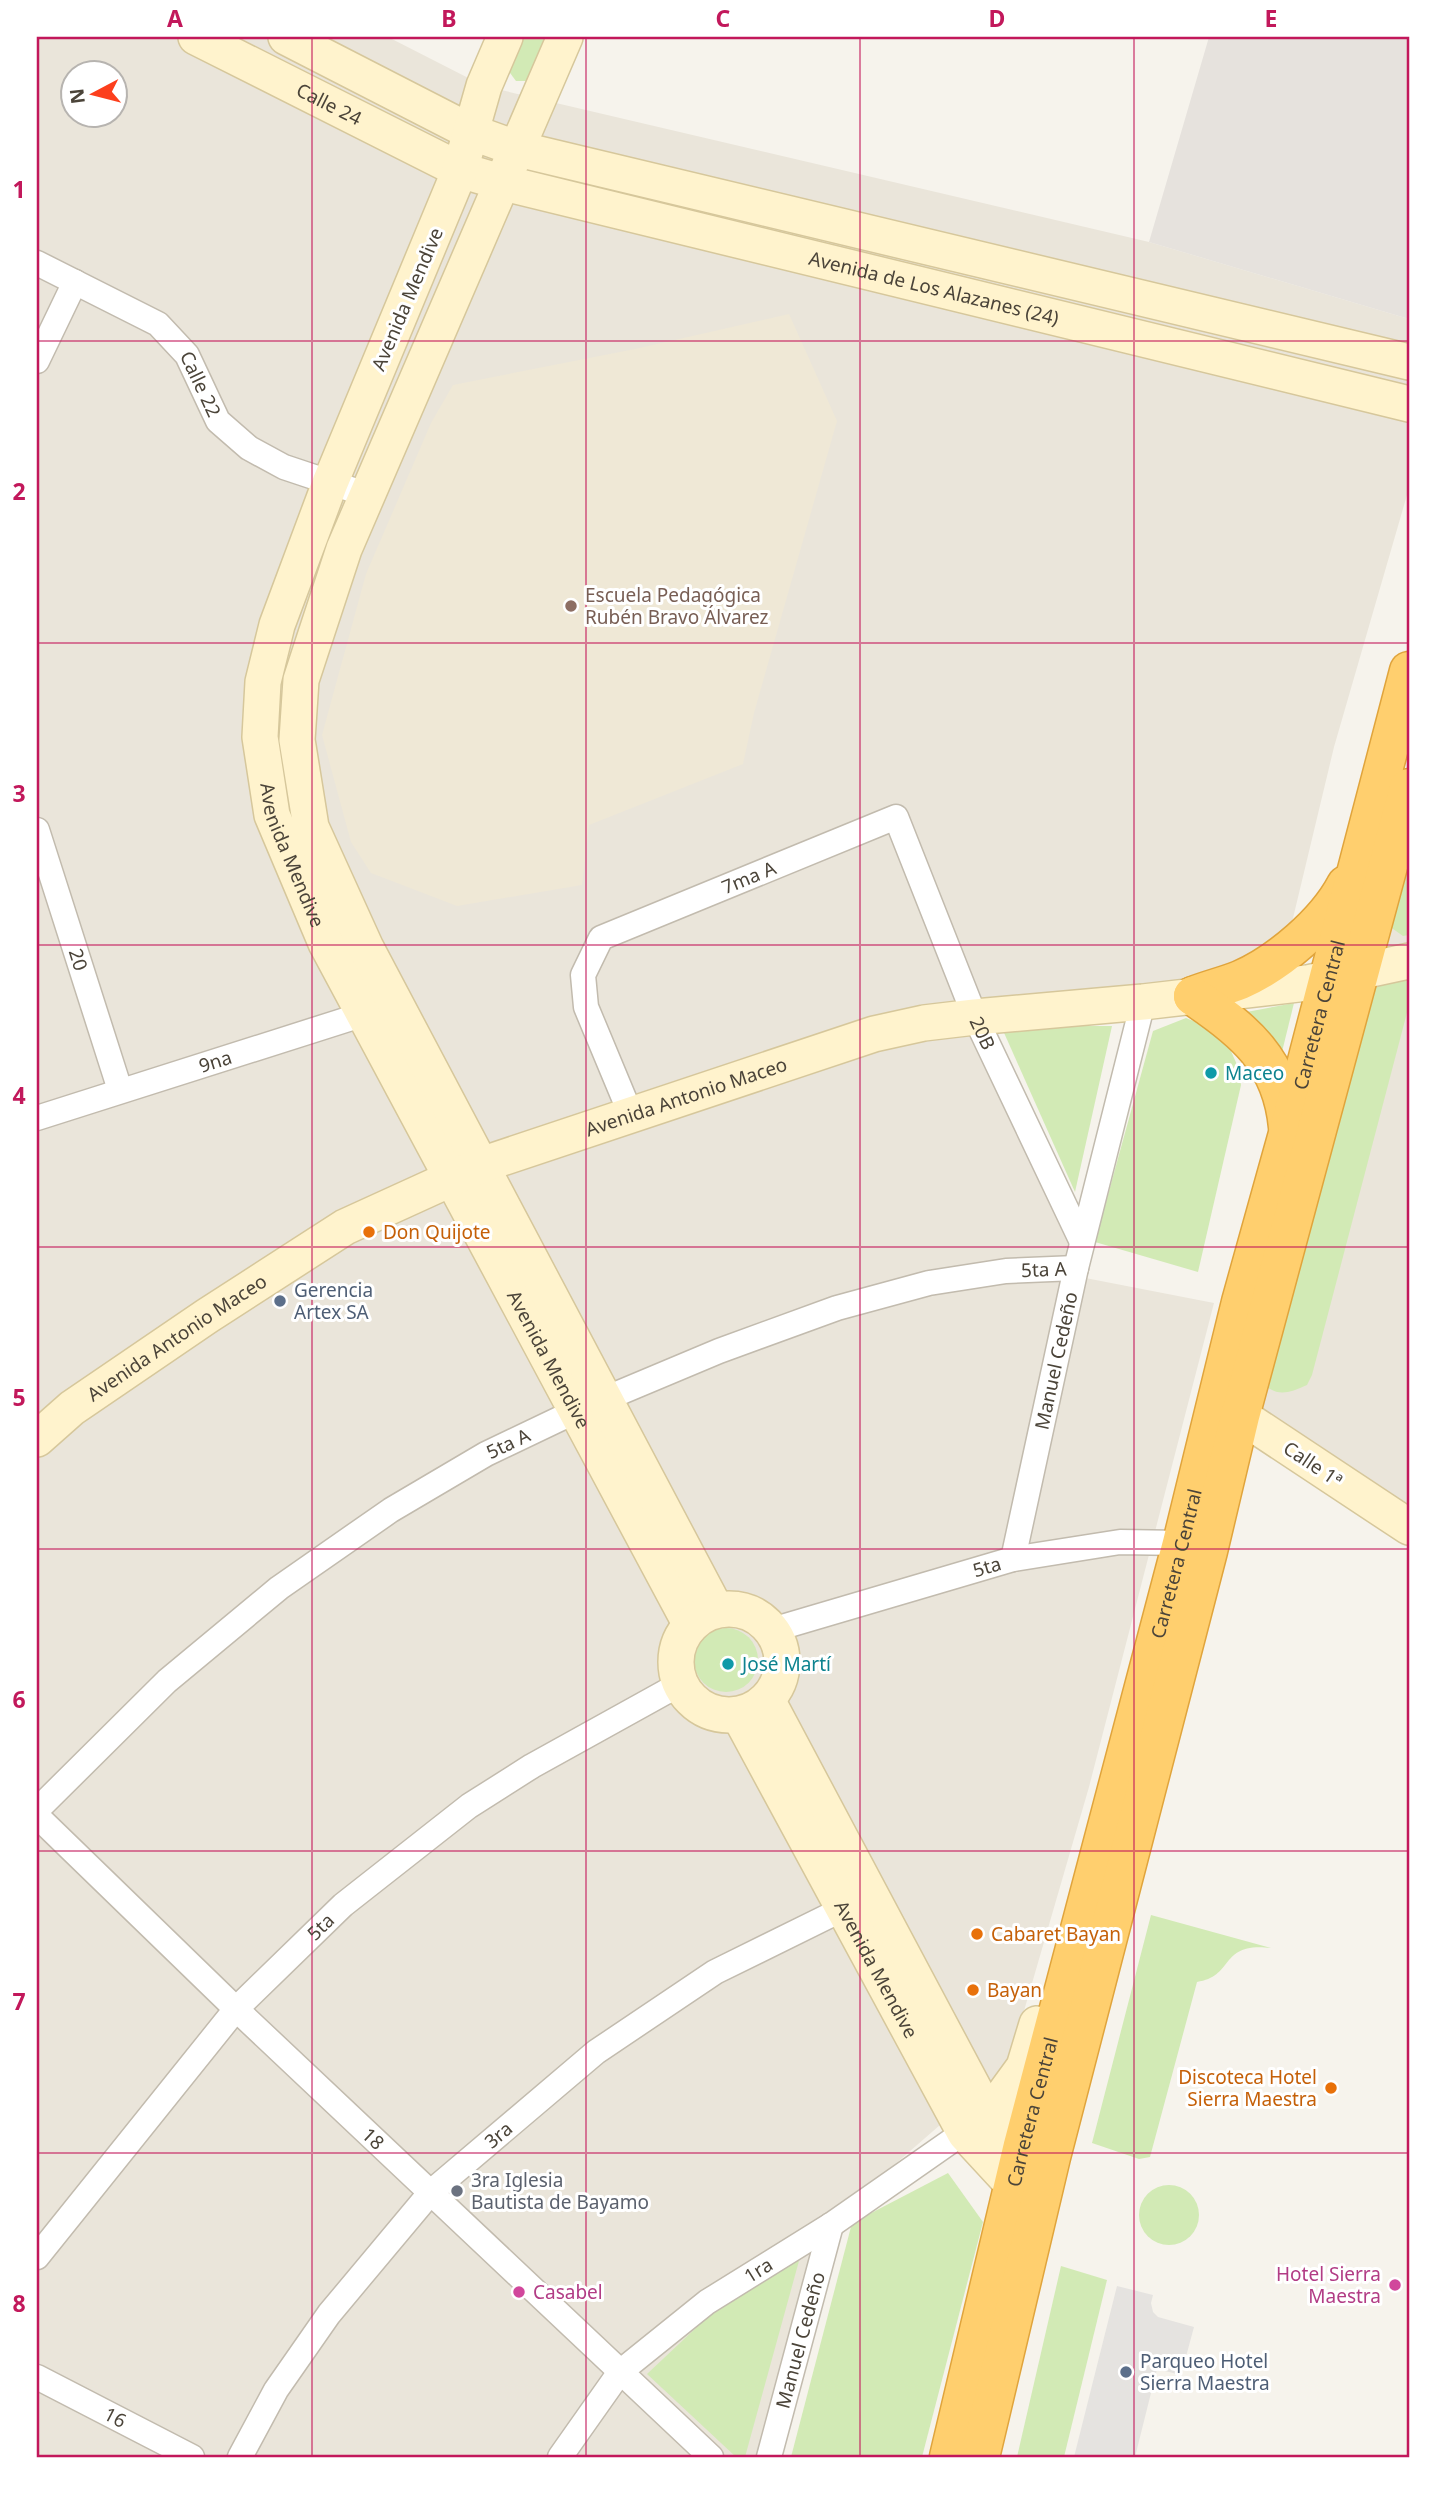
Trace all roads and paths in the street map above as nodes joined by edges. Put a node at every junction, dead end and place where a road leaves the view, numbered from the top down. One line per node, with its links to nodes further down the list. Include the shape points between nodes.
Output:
1 (196, 37): 7 (street, Calle 24)
2 (286, 37): 5 (street)
3 (505, 37): 5 (street, Avenida Mendive)
4 (565, 37): 6 (street, Avenida Mendive)
5 (471, 132): 6 (street); 7 (street, Avenida Mendive)
6 (518, 149): 8 (street, Avenida Mendive); 12 (street, Avenida de Los Alazanes (24))
7 (460, 170): 8 (street, Avenida de Los Alazanes (24)); 14 (street, Avenida Mendive)
8 (504, 183): 13 (street, Avenida de Los Alazanes (24)); 15 (street, Avenida Mendive)
9 (37, 263): 10 (street, Calle 22)
10 (75, 282): 11 (street); 14 (street, Calle 22, via 158,324 187,355 218,421 249,448 284,467)
11 (37, 361)
12 (1409, 362)
13 (1409, 404)
14 (330, 483): 15 (street, Calle 22); 25 (street, Avenida Mendive, via 277,625 263,682 260,737 272,815 326,943)
15 (368, 495): 25 (street, Avenida Mendive, via 344,549 301,680 297,740 312,827 362,940)
16 (1409, 671): 20 (highway, Carretera Central)
17 (1409, 788): 22 (highway, Carretera Central)
18 (897, 817): 26 (street, 20B); 28 (street, 7ma A, via 601,938 583,975 586,1007)
19 (37, 830): 27 (street, 20)
20 (1359, 859): 22 (highway, Carretera Central); 23 (highway, via 1324,916 1283,955 1242,979)
21 (1409, 961): 22 (street, Avenida Antonio Maceo)
22 (1344, 975): 23 (street, Avenida Antonio Maceo); 30 (highway, Carretera Central); 35 (highway, Carretera Central)
23 (1193, 996): 24 (street, Avenida Antonio Maceo); 30 (highway, via 1231,1021 1262,1056 1281,1086)
24 (1143, 1002): 26 (street, Avenida Antonio Maceo); 32 (street, Manuel Cedeño)
25 (380, 1009): 27 (street, 9na); 31 (street, Avenida Mendive)
26 (975, 1017): 28 (street, Avenida Antonio Maceo, via 874,1034); 32 (street, 20B)
27 (120, 1090): 29 (street, 9na)
28 (631, 1115): 31 (street, Avenida Antonio Maceo)
29 (37, 1118)
30 (1289, 1130): 35 (highway, Carretera Central, via 1241,1302)
31 (466, 1172): 34 (street, Avenida Mendive); 36 (street, Avenida Antonio Maceo, via 345,1227 72,1408)
32 (1082, 1242): 33 (street, Manuel Cedeño)
33 (1076, 1268): 34 (street, 5ta A, via 1006,1271 929,1283 837,1308); 39 (street, Manuel Cedeño)
34 (591, 1406): 40 (street, Avenida Mendive); 44 (street, 5ta A, via 486,1454 391,1510 279,1588 167,1681)
35 (1229, 1408): 37 (street, Calle 1ª); 38 (highway, Carretera Central)
36 (37, 1439)
37 (1409, 1527)
38 (1195, 1547): 39 (street, 5ta, via 1120,1542); 46 (highway, Carretera Central); 50 (highway, Carretera Central)
39 (1013, 1559): 41 (street, 5ta)
40 (703, 1617): 41 (street, via 741,1609); 42 (street, via 683,1635 676,1659)
41 (772, 1630): 43 (street, via 779,1644 781,1674 776,1688)
42 (680, 1684): 43 (street, via 704,1709 721,1715); 48 (street, 5ta, via 469,1806 343,1905)
43 (753, 1707): 47 (street, Avenida Mendive)
44 (37, 1810)
45 (37, 1816): 48 (street, 18)
46 (1106, 1830): 49 (street, via 1069,1909 1024,2067); 50 (highway, Carretera Central)
47 (857, 1901): 49 (street, Avenida Mendive); 51 (street, 3ra, via 715,1972 596,2052)
48 (236, 2009): 51 (street, 18); 54 (street, 5ta)
49 (977, 2124): 50 (street, Avenida Mendive); 52 (street, Avenida Mendive); 53 (street, 1ra)
50 (1037, 2151): 52 (highway, Carretera Central)
51 (431, 2192): 55 (street, 18); 58 (street, 3ra, via 329,2314 276,2390)
52 (1028, 2192): 62 (highway, Carretera Central); 63 (highway, Carretera Central)
53 (831, 2225): 55 (street, 1ra, via 707,2302); 61 (street, Manuel Cedeño)
54 (37, 2257)
55 (620, 2372): 59 (street, 1ra); 60 (street, 18)
56 (37, 2377): 57 (street, 16)
57 (192, 2457)
58 (240, 2457)
59 (560, 2457)
60 (711, 2457)
61 (769, 2457)
62 (949, 2457)
63 (980, 2457)

